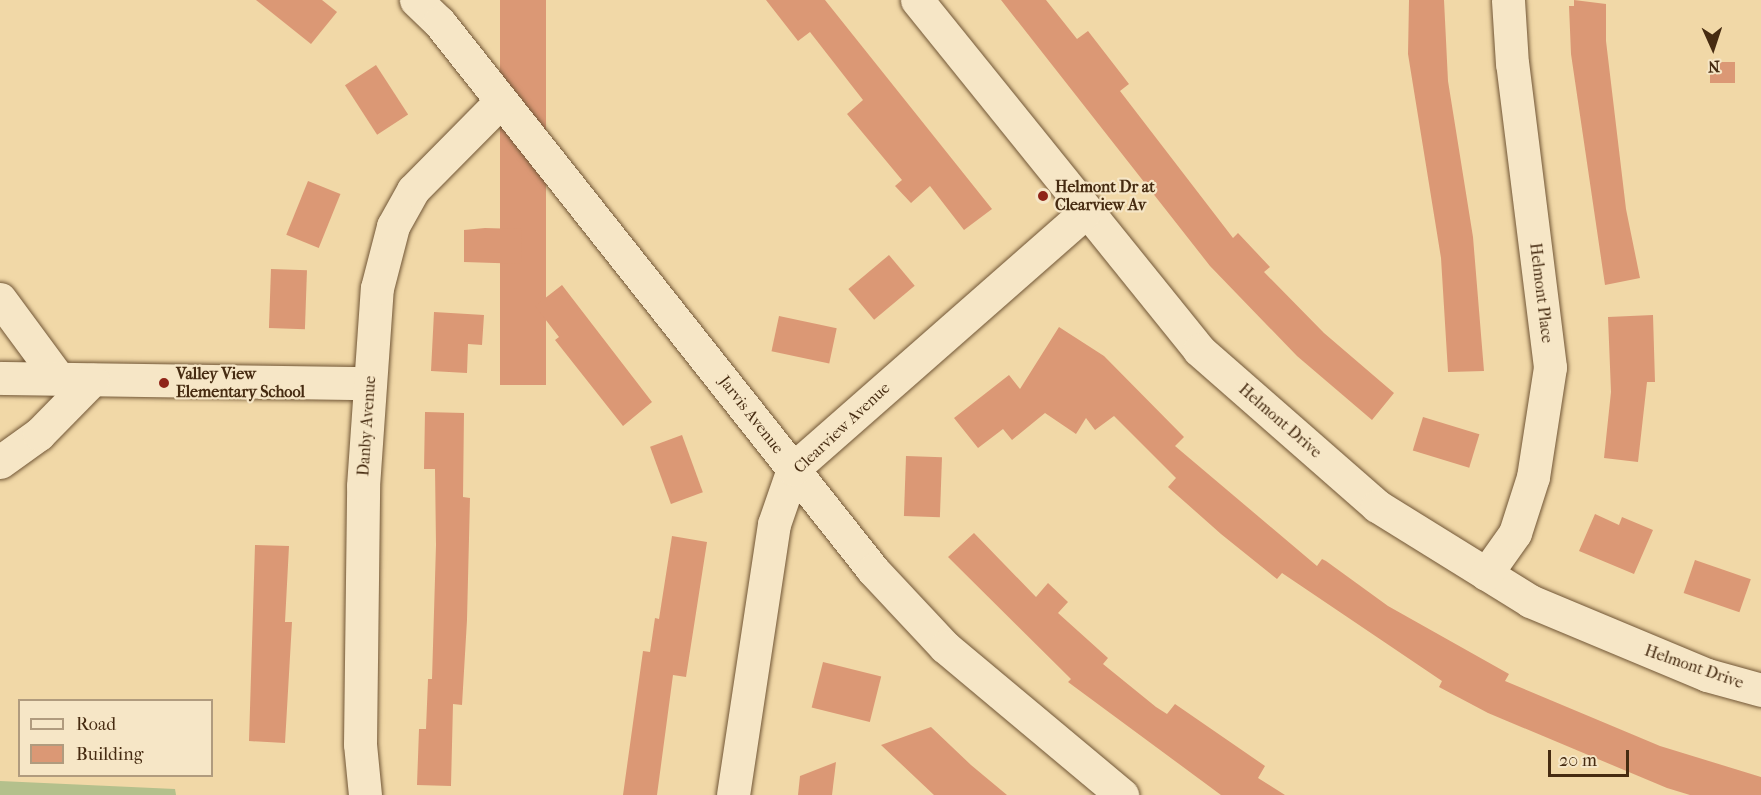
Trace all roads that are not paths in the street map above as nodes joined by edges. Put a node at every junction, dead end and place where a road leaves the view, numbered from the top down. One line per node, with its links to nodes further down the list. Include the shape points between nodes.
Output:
1 (416, 0): 4 (street, Jarvis Avenue, via 439,22)
2 (917, 0): 5 (street, Helmont Drive)
3 (1508, 0): 13 (street, Helmont Place, via 1512,64 1550,367 1533,477 1515,533)
4 (501, 100): 10 (street, Danby Avenue, via 413,190 393,226 377,288); 12 (street, Jarvis Avenue)
5 (1084, 213): 12 (street, Clearview Avenue); 13 (street, Helmont Drive, via 1199,350 1377,506)
6 (0, 299): 8 (street)
7 (0, 378): 8 (street)
8 (59, 379): 9 (street)
9 (92, 380): 10 (street); 11 (street, via 39,434)
10 (370, 383): 15 (street, Danby Avenue, via 363,486 360,744)
11 (0, 462)
12 (794, 469): 16 (street, Clearview Avenue, via 774,524); 17 (street, Jarvis Avenue, via 873,570 945,647)
13 (1486, 574): 14 (street, Helmont Drive, via 1530,601 1626,643)
14 (1761, 690)
15 (365, 795)
16 (733, 795)
17 (1122, 795)

